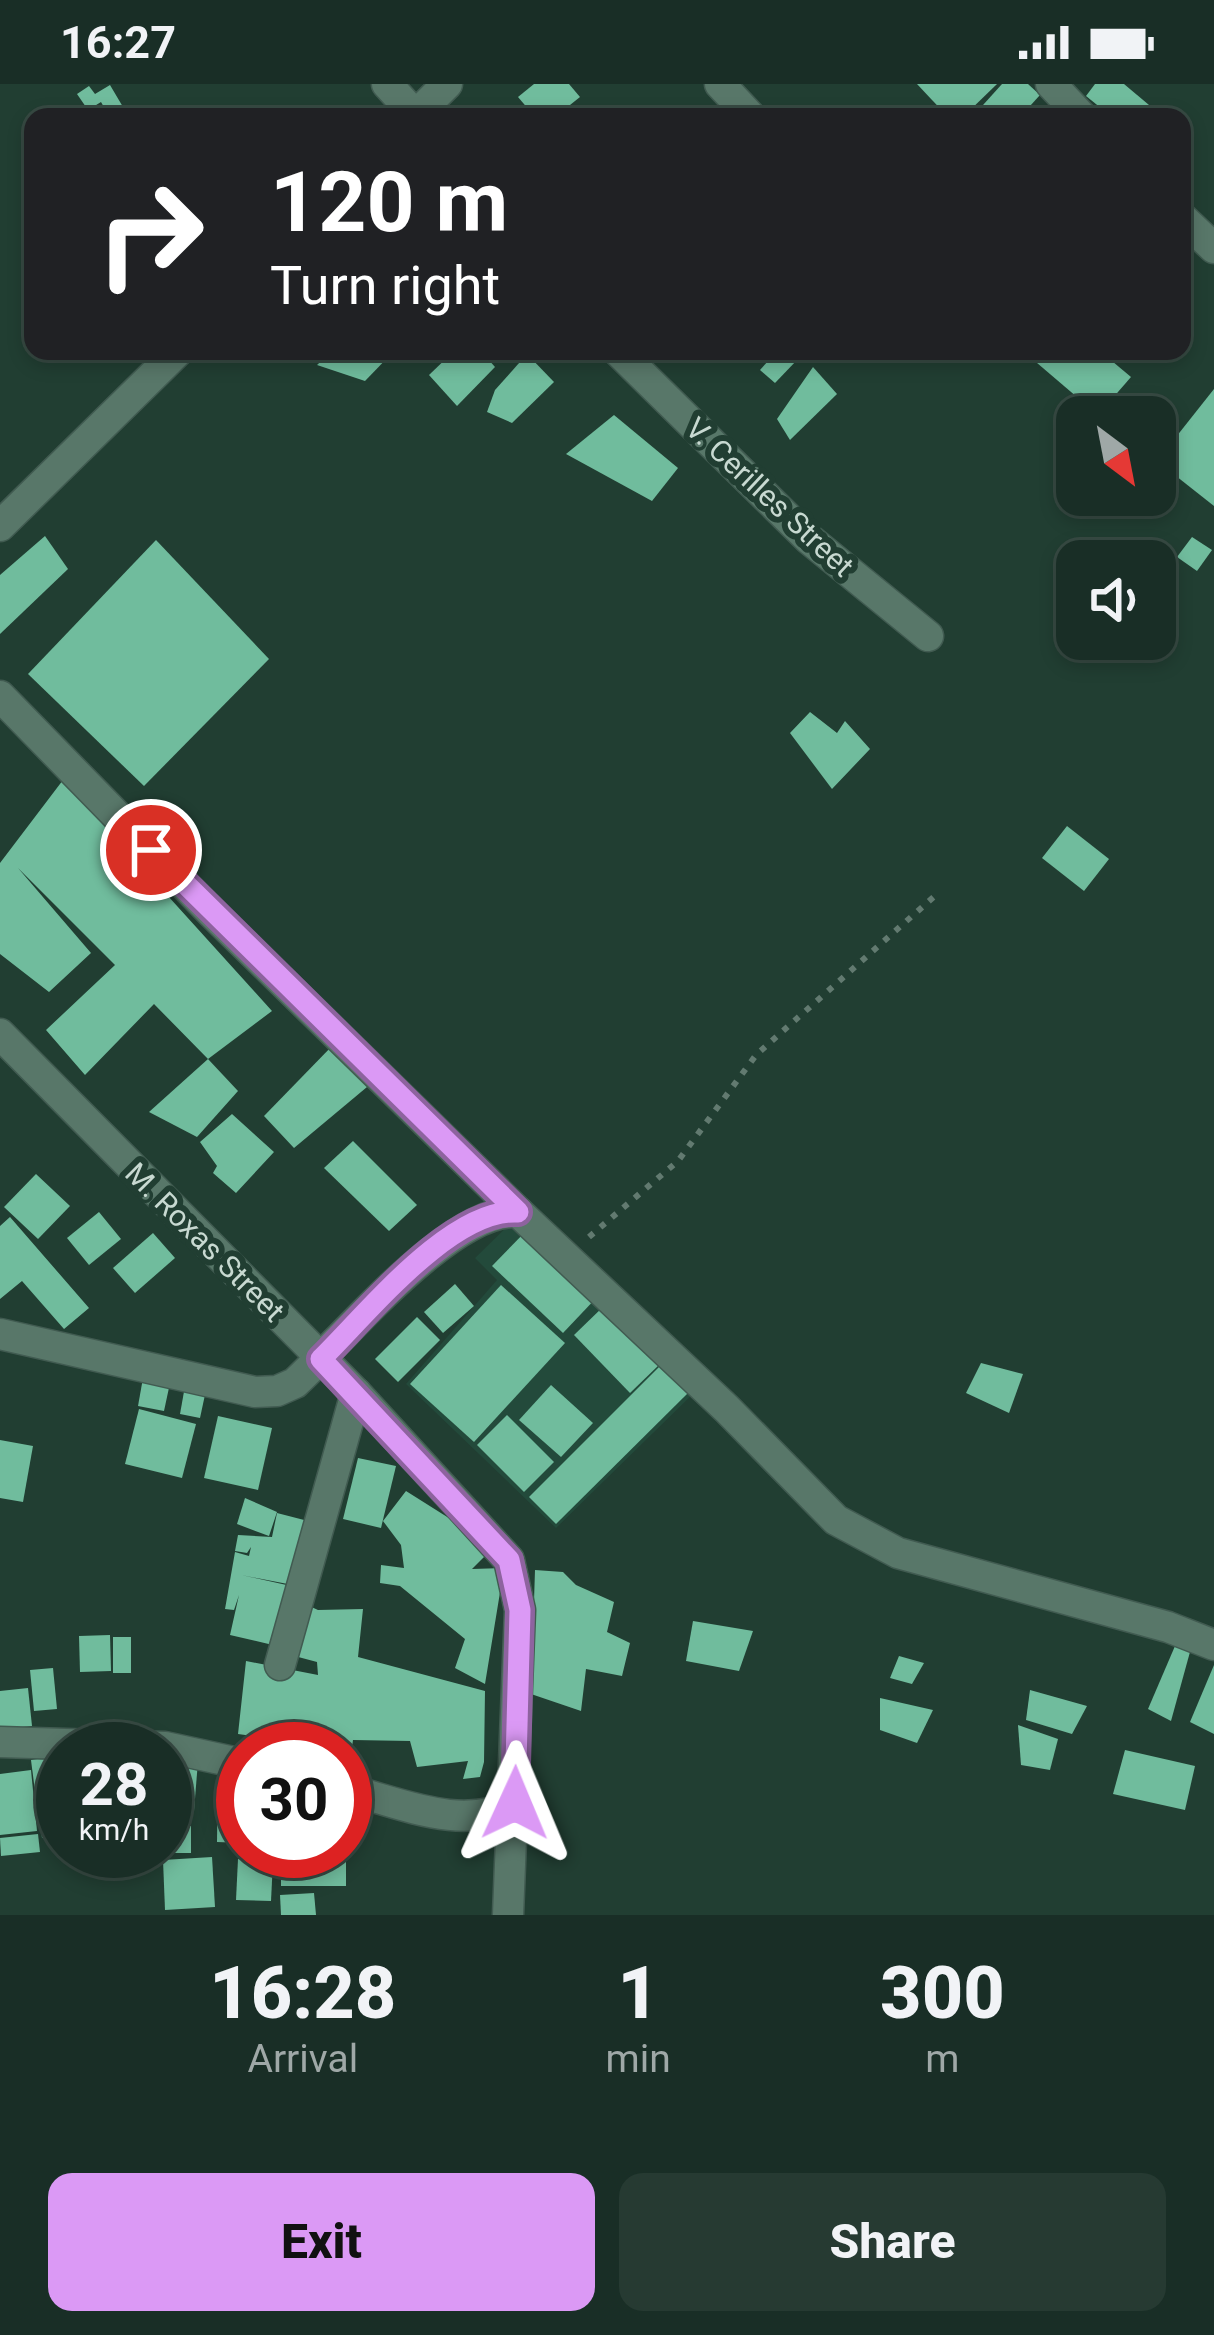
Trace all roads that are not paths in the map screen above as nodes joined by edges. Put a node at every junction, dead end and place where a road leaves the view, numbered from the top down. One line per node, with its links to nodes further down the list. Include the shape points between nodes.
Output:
1 (387, 84): 5 (street)
2 (447, 84): 6 (street)
3 (720, 84): 7 (street)
4 (1051, 84): 8 (street)
5 (409, 108)
6 (424, 108)
7 (743, 108)
8 (1074, 108)
9 (1191, 226): 10 (street)
10 (1214, 248)
11 (169, 360): 13 (street)
12 (627, 360): 14 (street, V. Cerilles Street, via 809,539)
13 (0, 526)
14 (928, 636)
15 (0, 696): 17 (street)
16 (0, 1034): 19 (street, M. Roxas Street)
17 (518, 1212): 19 (street, via 465,1225); 21 (street, via 836,1520 898,1553)
18 (0, 1334): 19 (street, via 255,1392 295,1383)
19 (321, 1359): 20 (street, M. Roxas Street)
20 (356, 1393): 22 (street); 26 (street, M. Roxas Street, via 509,1560 520,1610)
21 (1214, 1645)
22 (280, 1665)
23 (0, 1742): 24 (street, via 165,1747)
24 (216, 1758)
25 (372, 1795): 26 (street, via 464,1816 485,1817)
26 (515, 1803): 27 (street, M. Roxas Street)
27 (508, 1915)

